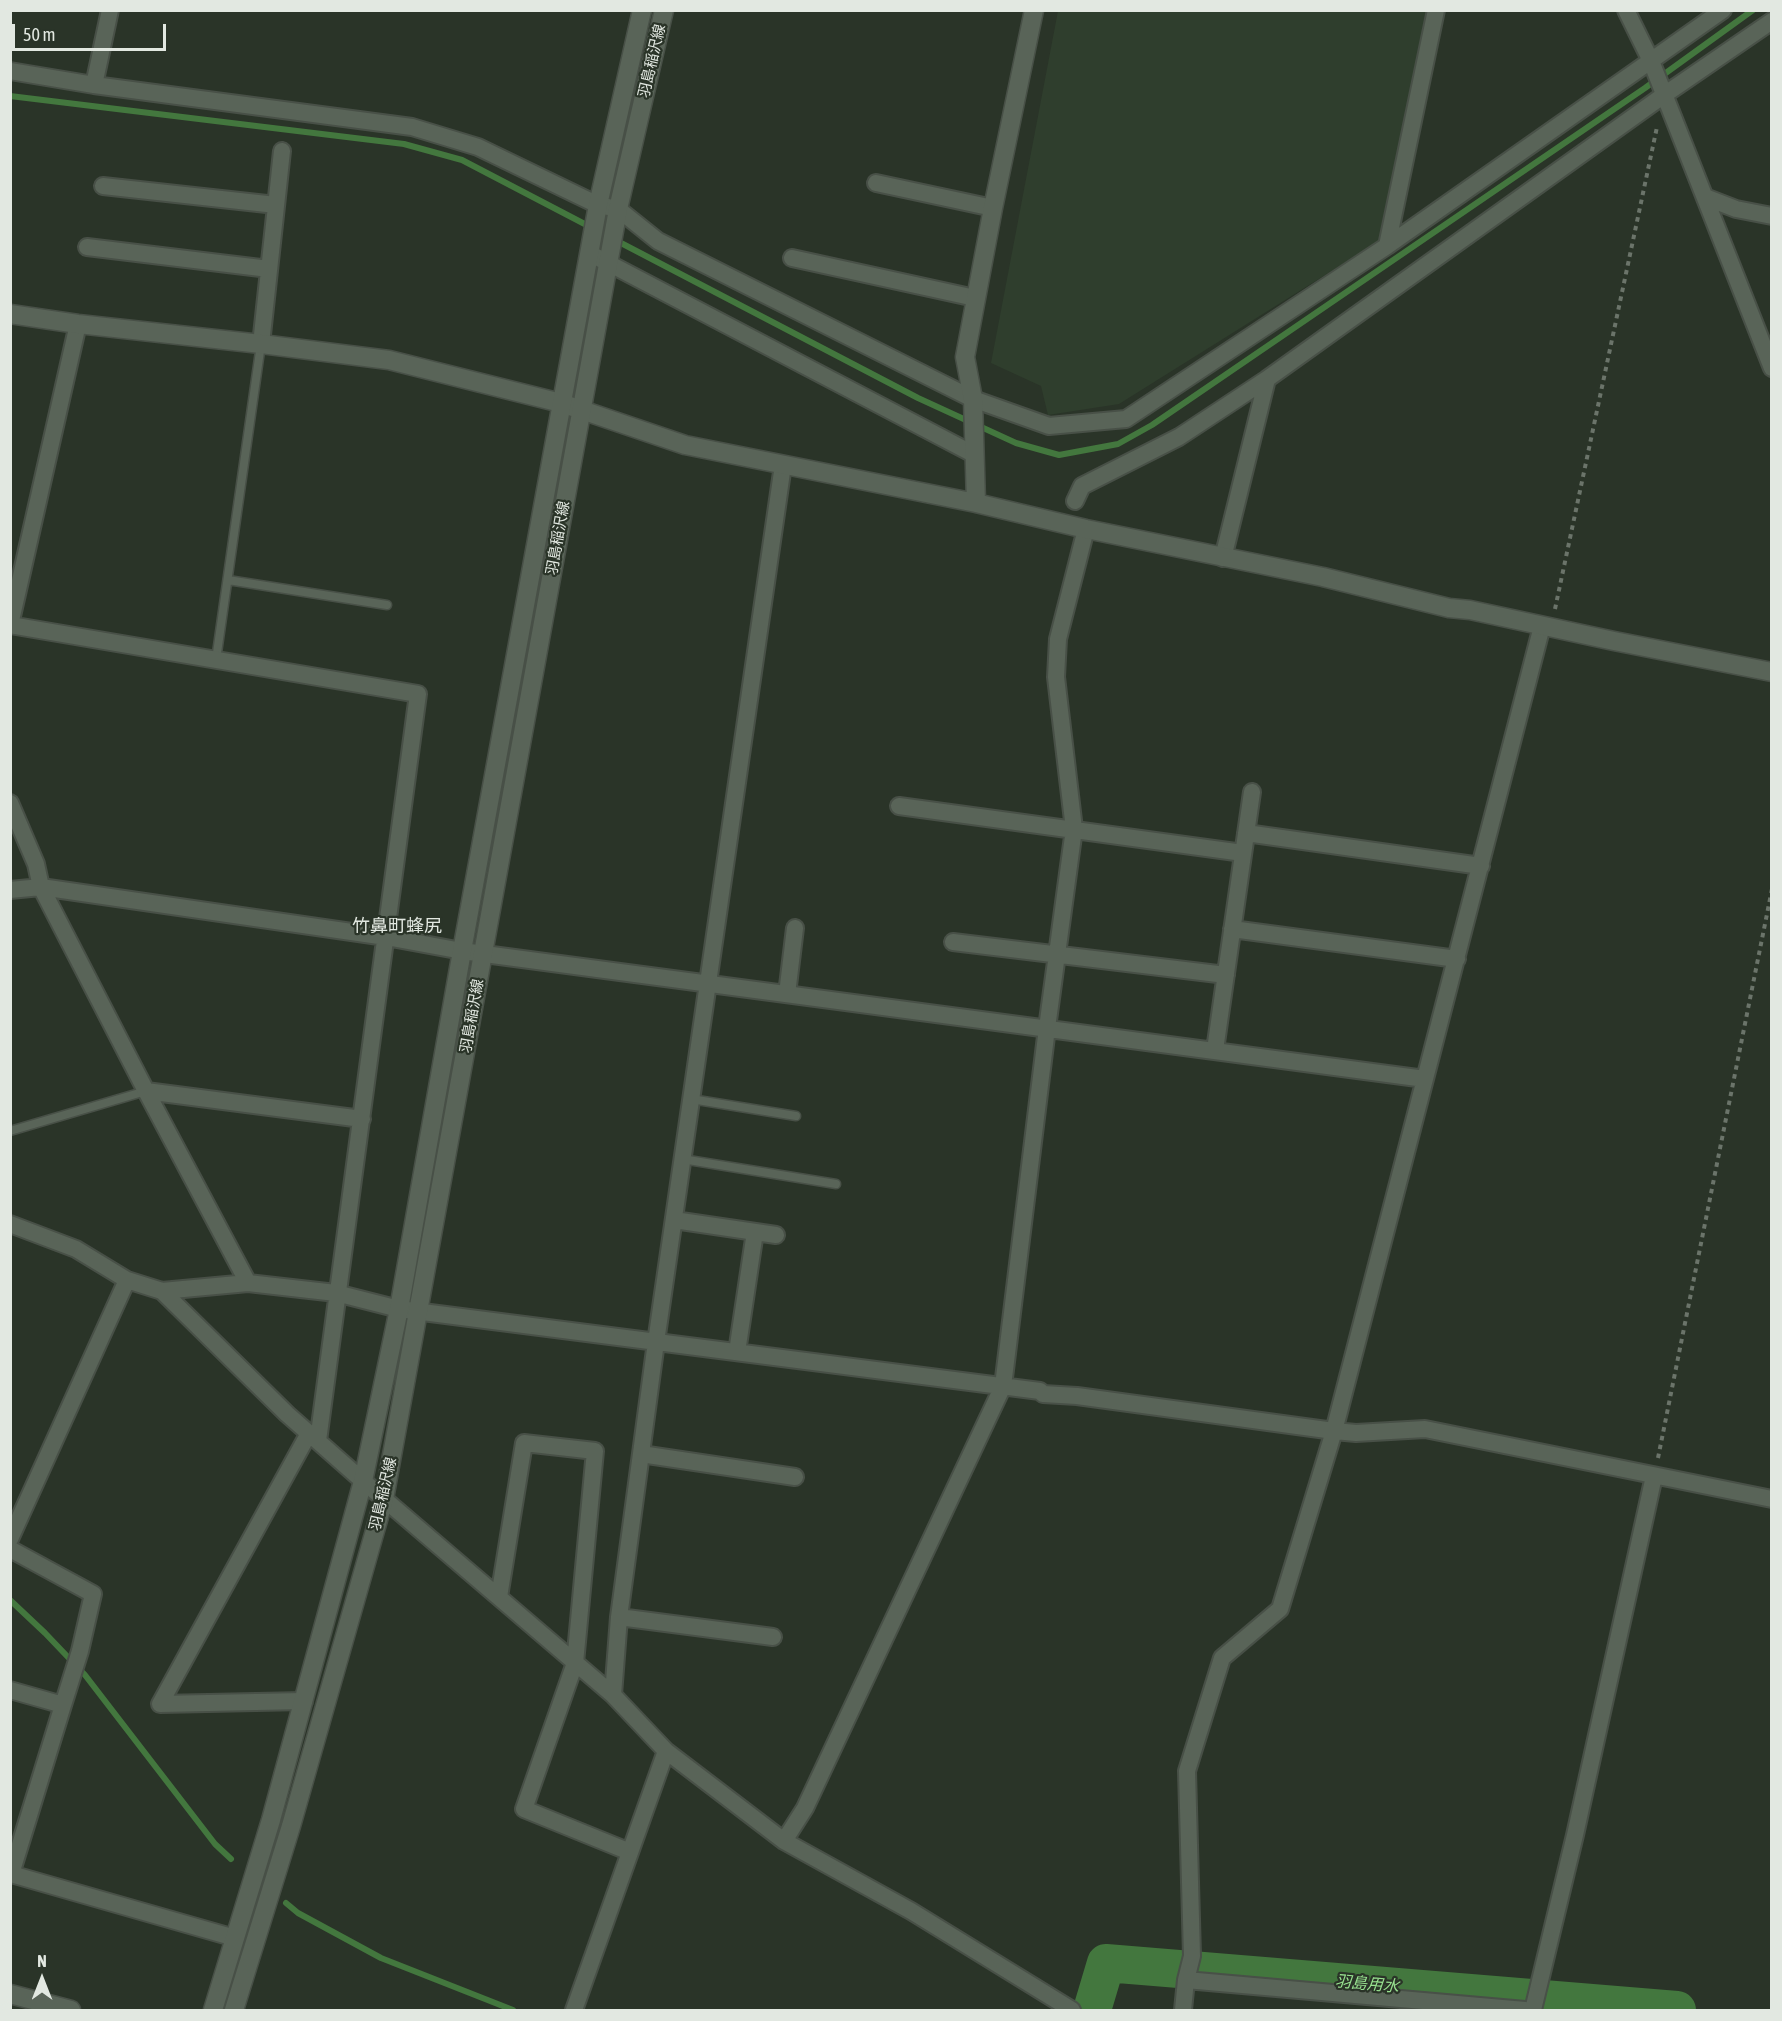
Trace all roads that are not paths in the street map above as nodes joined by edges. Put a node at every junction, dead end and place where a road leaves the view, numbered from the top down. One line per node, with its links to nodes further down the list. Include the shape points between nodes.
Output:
1 (110, 10): 11 (street)
2 (642, 10): 20 (main road, 羽島稲沢線)
3 (664, 10): 19 (main road, 羽島稲沢線)
4 (1034, 10): 18 (main road)
5 (1436, 10): 23 (street)
6 (1723, 10): 9 (street)
7 (1630, 14): 9 (street)
8 (1772, 21): 12 (street)
9 (1652, 65): 12 (street); 23 (street)
10 (10, 71): 11 (street)
11 (94, 86): 20 (street, via 412,127 478,147)
12 (1663, 92): 16 (street); 33 (street)
13 (282, 151): 17 (street)
14 (876, 183): 18 (street)
15 (103, 186): 17 (street)
16 (1705, 197): 21 (street, via 1736,209); 32 (street)
17 (276, 205): 27 (street)
18 (993, 208): 28 (main road)
19 (618, 209): 20 (street); 25 (main road, 羽島稲沢線); 35 (street, via 658,241)
20 (596, 211): 22 (main road, 羽島稲沢線)
21 (1772, 216)
22 (590, 245): 25 (street); 34 (main road, 羽島稲沢線)
23 (1387, 246): 35 (street, via 1126,418 1049,426)
24 (87, 247): 27 (street)
25 (610, 255): 36 (main road, 羽島稲沢線); 37 (street)
26 (792, 258): 28 (street)
27 (269, 269): 31 (street)
28 (975, 298): 35 (main road, via 965,357)
29 (10, 314): 30 (main road)
30 (78, 324): 31 (main road); 45 (street)
31 (261, 344): 34 (main road, via 389,360); 43 (lane)
32 (1772, 368)
33 (1267, 379): 39 (street, via 1179,437 1082,486); 42 (street)
34 (561, 403): 36 (main road); 62 (main road, 羽島稲沢線)
35 (974, 406): 37 (main road)
36 (581, 410): 38 (main road, via 685,445); 63 (main road, 羽島稲沢線)
37 (975, 455): 40 (main road)
38 (783, 465): 40 (main road); 67 (street)
39 (1075, 501)
40 (976, 502): 41 (main road)
41 (1086, 529): 42 (main road); 52 (street, via 1058,639 1056,677)
42 (1223, 558): 46 (main road)
43 (228, 580): 44 (lane); 47 (lane)
44 (387, 605)
45 (10, 625): 47 (street)
46 (1547, 627): 48 (main road); 55 (street)
47 (216, 660): 60 (street, via 418,694)
48 (1772, 672)
49 (1252, 792): 53 (street)
50 (10, 803): 56 (street, via 36,864)
51 (899, 806): 52 (street)
52 (1074, 830): 54 (street); 64 (street)
53 (1246, 833): 54 (street); 55 (street)
54 (1243, 853): 59 (street)
55 (1481, 866): 65 (street)
56 (41, 887): 57 (street); 60 (street); 72 (street)
57 (10, 890)
58 (795, 928): 68 (street)
59 (1232, 929): 65 (street); 66 (street)
60 (386, 937): 62 (street); 75 (street)
61 (953, 942): 64 (street)
62 (462, 951): 63 (street); 87 (main road, 羽島稲沢線)
63 (483, 953): 67 (street); 88 (main road, 羽島稲沢線)
64 (1058, 955): 66 (street); 69 (street)
65 (1457, 959): 71 (street)
66 (1226, 975): 70 (street)
67 (707, 983): 68 (street); 73 (street)
68 (787, 994): 69 (street)
69 (1047, 1028): 70 (street); 91 (street)
70 (1215, 1050): 71 (street)
71 (1425, 1079): 92 (street)
72 (146, 1091): 75 (street); 76 (lane); 84 (street)
73 (691, 1100): 74 (lane); 77 (street)
74 (796, 1116)
75 (362, 1119): 86 (street)
76 (10, 1131)
77 (682, 1159): 78 (lane); 79 (street)
78 (836, 1184)
79 (674, 1220): 81 (street); 89 (street)
80 (10, 1224): 83 (street, via 76,1249)
81 (755, 1232): 82 (street); 90 (street)
82 (776, 1235)
83 (127, 1280): 85 (street); 100 (street)
84 (248, 1283): 85 (street); 86 (street)
85 (162, 1291): 93 (street)
86 (336, 1293): 87 (street); 93 (street)
87 (399, 1309): 88 (street); 97 (main road, 羽島稲沢線)
88 (420, 1311): 89 (street); 98 (main road, 羽島稲沢線)
89 (656, 1342): 90 (street); 94 (street)
90 (737, 1352): 91 (street)
91 (1003, 1386): 92 (street); 111 (street, via 805,1808)
92 (1334, 1431): 95 (street, via 1425,1430); 115 (street, via 1280,1609 1222,1658 1187,1772 1192,1956)
93 (314, 1437): 97 (street); 108 (street, via 160,1704)
94 (641, 1454): 96 (street); 103 (street)
95 (1654, 1476): 99 (street); 123 (street, via 1540,1984)
96 (795, 1477)
97 (363, 1481): 98 (street); 108 (main road, 羽島稲沢線)
98 (384, 1499): 102 (street); 119 (main road, 羽島稲沢線)
99 (1772, 1499)
100 (10, 1539)
101 (10, 1549): 109 (street, via 93,1594)
102 (499, 1597): 105 (street); 105 (street, via 524,1443 595,1451)
103 (619, 1617): 104 (street); 107 (street)
104 (773, 1637)
105 (575, 1663): 107 (street); 112 (street, via 524,1809)
106 (10, 1690): 109 (street)
107 (613, 1695): 110 (street)
108 (304, 1701): 114 (main road, 羽島稲沢線)
109 (63, 1705): 113 (street)
110 (666, 1751): 111 (street); 112 (street)
111 (784, 1841): 121 (street, via 911,1911)
112 (630, 1852): 120 (street)
113 (11, 1874): 114 (street)
114 (235, 1938): 118 (main road, 羽島稲沢線)
115 (1187, 1979): 122 (street); 123 (street)
116 (10, 1994): 117 (main road)
117 (71, 2010)
118 (213, 2010)
119 (234, 2010)
120 (574, 2010)
121 (1072, 2010)
122 (1183, 2010)
123 (1530, 2010)

